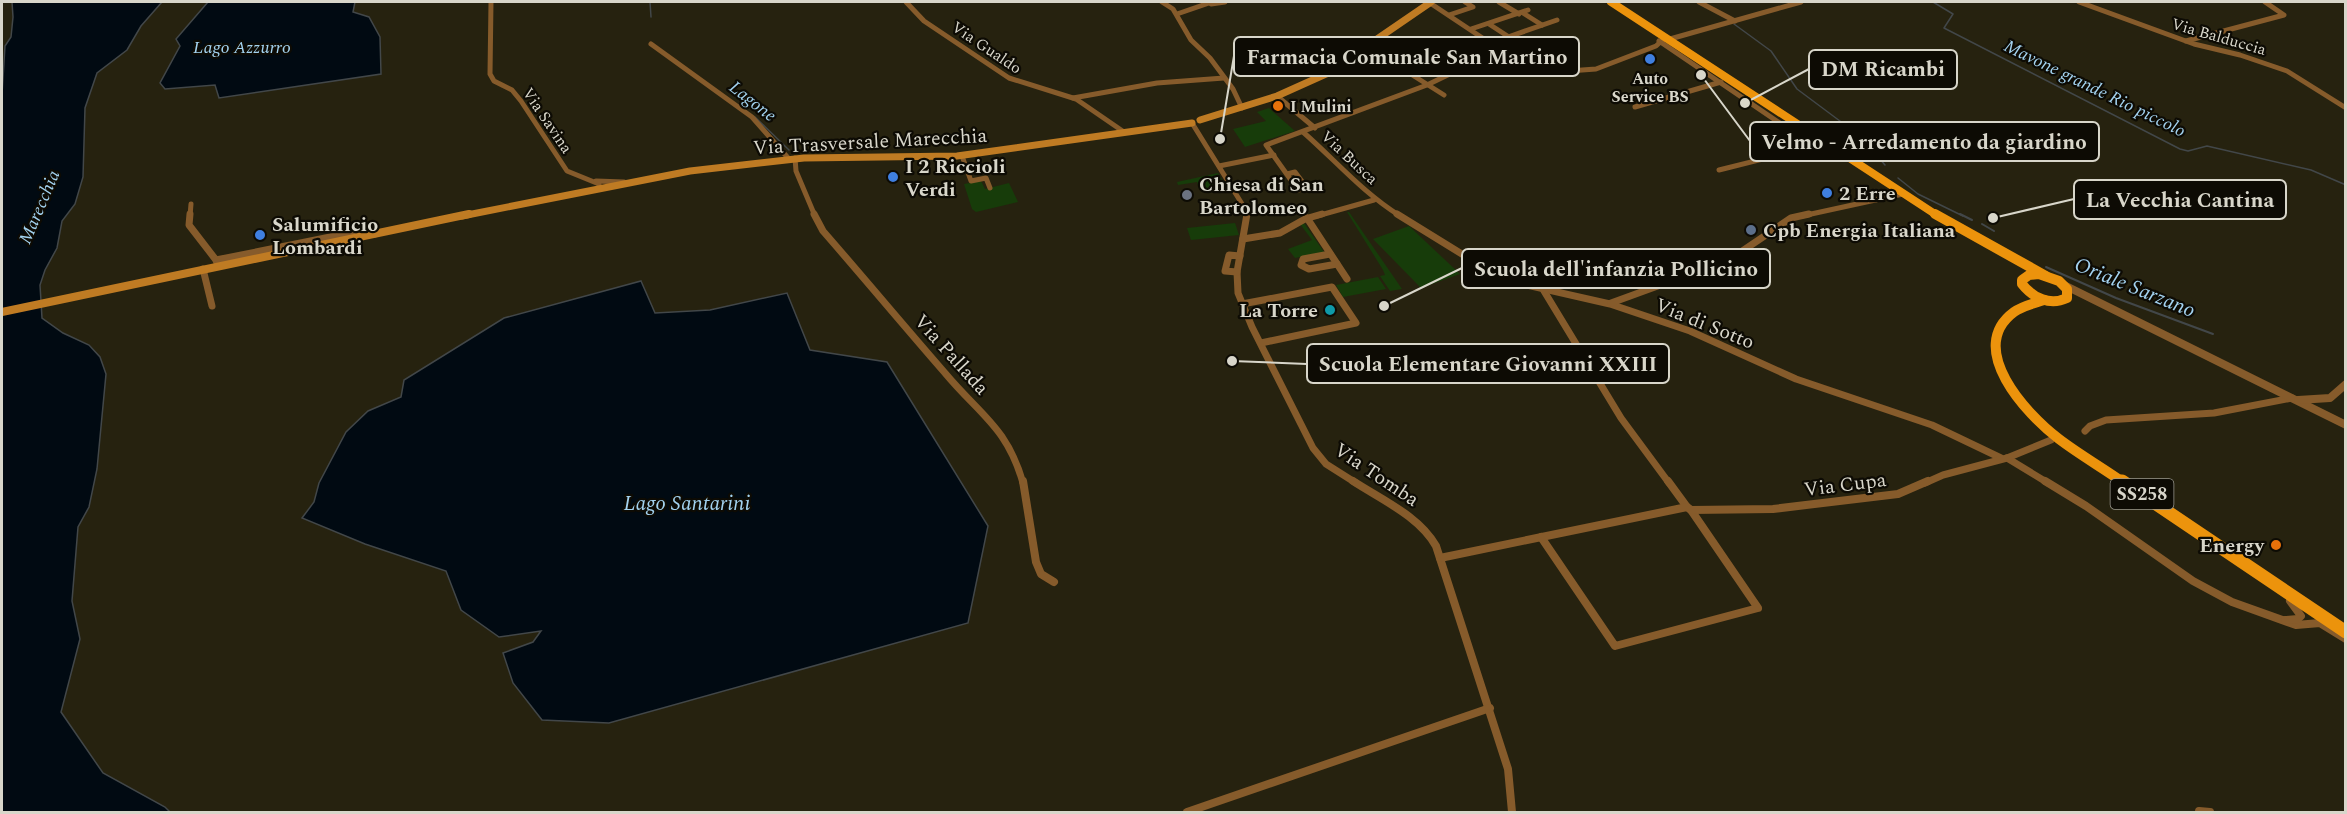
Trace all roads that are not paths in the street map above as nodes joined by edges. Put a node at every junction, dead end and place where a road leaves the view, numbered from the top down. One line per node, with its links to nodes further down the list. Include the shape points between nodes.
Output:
1 (491, 2): 48 (street, Via Savina, via 490,74 521,101 567,171)
2 (906, 2): 32 (street, Via Gualdo, via 924,21 1021,86)
3 (1162, 2): 15 (street)
4 (1225, 2): 13 (street)
5 (1430, 2): 16 (street); 25 (main road)
6 (1465, 2): 16 (street, via 1473,7)
7 (1498, 2): 14 (street)
8 (1611, 2): 22 (main road)
9 (1699, 2): 18 (street)
10 (1801, 2): 18 (street)
11 (2079, 2): 23 (street, Via Balduccia)
12 (2265, 2): 23 (street, via 2284,15)
13 (1212, 3): 15 (street)
14 (1523, 13): 19 (street); 20 (street)
15 (1177, 14): 27 (street, via 1191,40)
16 (1449, 15): 21 (street)
17 (1557, 20): 20 (street)
18 (1735, 21): 22 (street)
19 (1489, 24): 20 (street, via 1510,38); 21 (street)
20 (1542, 26)
21 (1471, 29): 26 (street)
22 (1665, 39): 28 (street); 29 (street, Via Busca, via 1596,69 1541,73 1490,63 1456,70); 40 (main road)
23 (2186, 41): 35 (street, Via Balduccia, via 2287,71)
24 (651, 44): 44 (street, via 752,117)
25 (1368, 47): 29 (street); 31 (main road, via 1326,74)
26 (1505, 53)
27 (1224, 78): 32 (street, via 1157,83); 34 (street, via 1239,96)
28 (1721, 82): 33 (street); 41 (street)
29 (1427, 85): 30 (street); 37 (street, Via Busca)
30 (1444, 94)
31 (1277, 96): 34 (main road); 37 (street)
32 (1073, 98): 38 (street, Via Gualdo)
33 (1635, 107)
34 (1242, 108): 36 (main road)
35 (2346, 108)
36 (1196, 124): 38 (main road, Via Trasversale Marecchia); 45 (street, Via Tomba)
37 (1315, 128): 39 (street, Via Busca)
38 (1124, 132): 43 (main road, Via Trasversale Marecchia)
39 (1303, 132): 42 (street, via 1266,145); 53 (street, Via Busca)
40 (1827, 143): 41 (street); 52 (main road)
41 (1815, 147): 46 (street)
42 (1274, 155): 45 (street); 47 (street)
43 (962, 156): 44 (main road, Via Trasversale Marecchia); 51 (street, via 971,181 986,178)
44 (792, 159): 49 (main road, Via Trasversale Marecchia); 89 (street, Via Pallada, via 823,231 953,383 1002,433 1015,455 1027,496 1036,562 1041,574)
45 (1219, 166): 56 (street, Via Tomba, via 1247,212)
46 (1719, 170)
47 (1287, 174)
48 (585, 179): 49 (street); 50 (street, Via Savina)
49 (626, 182): 50 (main road, Via Trasversale Marecchia)
50 (595, 188): 60 (main road, Via Trasversale Marecchia)
51 (990, 188)
52 (1903, 194): 59 (main road); 74 (street, via 1791,218 1729,260)
53 (1374, 200): 55 (street, Via Busca); 69 (street, Via di Sotto, via 1504,280)
54 (191, 204): 60 (street, via 189,225)
55 (1307, 218): 56 (street, Via Busca, via 1280,233); 57 (street)
56 (1243, 238): 58 (street, Via Tomba)
57 (1330, 254): 61 (street); 61 (street, via 1304,259 1301,265 1309,269)
58 (1240, 256): 63 (street, Via Tomba); 63 (street, via 1229,255 1226,270)
59 (2013, 256): 64 (main road); 65 (main road, SS258)
60 (217, 263): 62 (main road, Via Trasversale Marecchia)
61 (1337, 264): 66 (street)
62 (203, 269): 75 (street); 77 (main road, Via Trasversale Marecchia)
63 (1237, 272): 73 (street, Via Tomba)
64 (2046, 276): 65 (main road); 67 (main road)
65 (2025, 277): 68 (main road, SS258)
66 (1347, 279)
67 (2064, 285): 71 (main road, via 2069,294); 72 (street)
68 (2025, 289): 70 (main road); 76 (main road, SS258)
69 (1544, 291): 74 (street, Via di Sotto); 85 (street, via 1621,418)
70 (2044, 300): 71 (main road); 76 (main road)
71 (2063, 300): 72 (street)
72 (2103, 303): 80 (street)
73 (1242, 304): 78 (street, Via Tomba); 78 (street, via 1332,287 1356,324)
74 (1610, 304): 84 (street, Via di Sotto, via 1690,331 1796,379 1932,425)
75 (212, 306)
76 (2020, 307): 88 (main road, SS258, via 1999,329 1995,351 2001,373 2023,406 2059,439)
77 (2, 312)
78 (1261, 343): 87 (street, Via Tomba, via 1317,454 1343,476 1424,528)
79 (2346, 384): 80 (street, via 2331,398)
80 (2294, 399): 81 (street); 82 (street, via 2214,413 2106,420)
81 (2346, 425)
82 (2085, 431)
83 (2051, 440): 84 (street, Via Cupa)
84 (2004, 458): 85 (street, Via Cupa, via 1943,475 1898,494 1773,509); 90 (street, via 2086,506 2193,580 2232,603)
85 (1689, 509): 86 (street, Via Cupa); 86 (street, via 1758,608 1615,646)
86 (1541, 537): 87 (street, Via Cupa)
87 (1440, 558): 93 (street, Via Tomba)
88 (2252, 568): 90 (street, via 2300,612 2298,619); 91 (main road, SS258)
89 (1054, 582)
90 (2277, 619): 92 (street, via 2303,626 2320,623)
91 (2346, 632)
92 (2346, 639)
93 (1490, 708): 95 (street); 96 (street, Via Tomba, via 1508,769)
94 (2199, 811): 97 (street)
95 (1187, 813)
96 (1512, 813)
97 (2210, 813)

